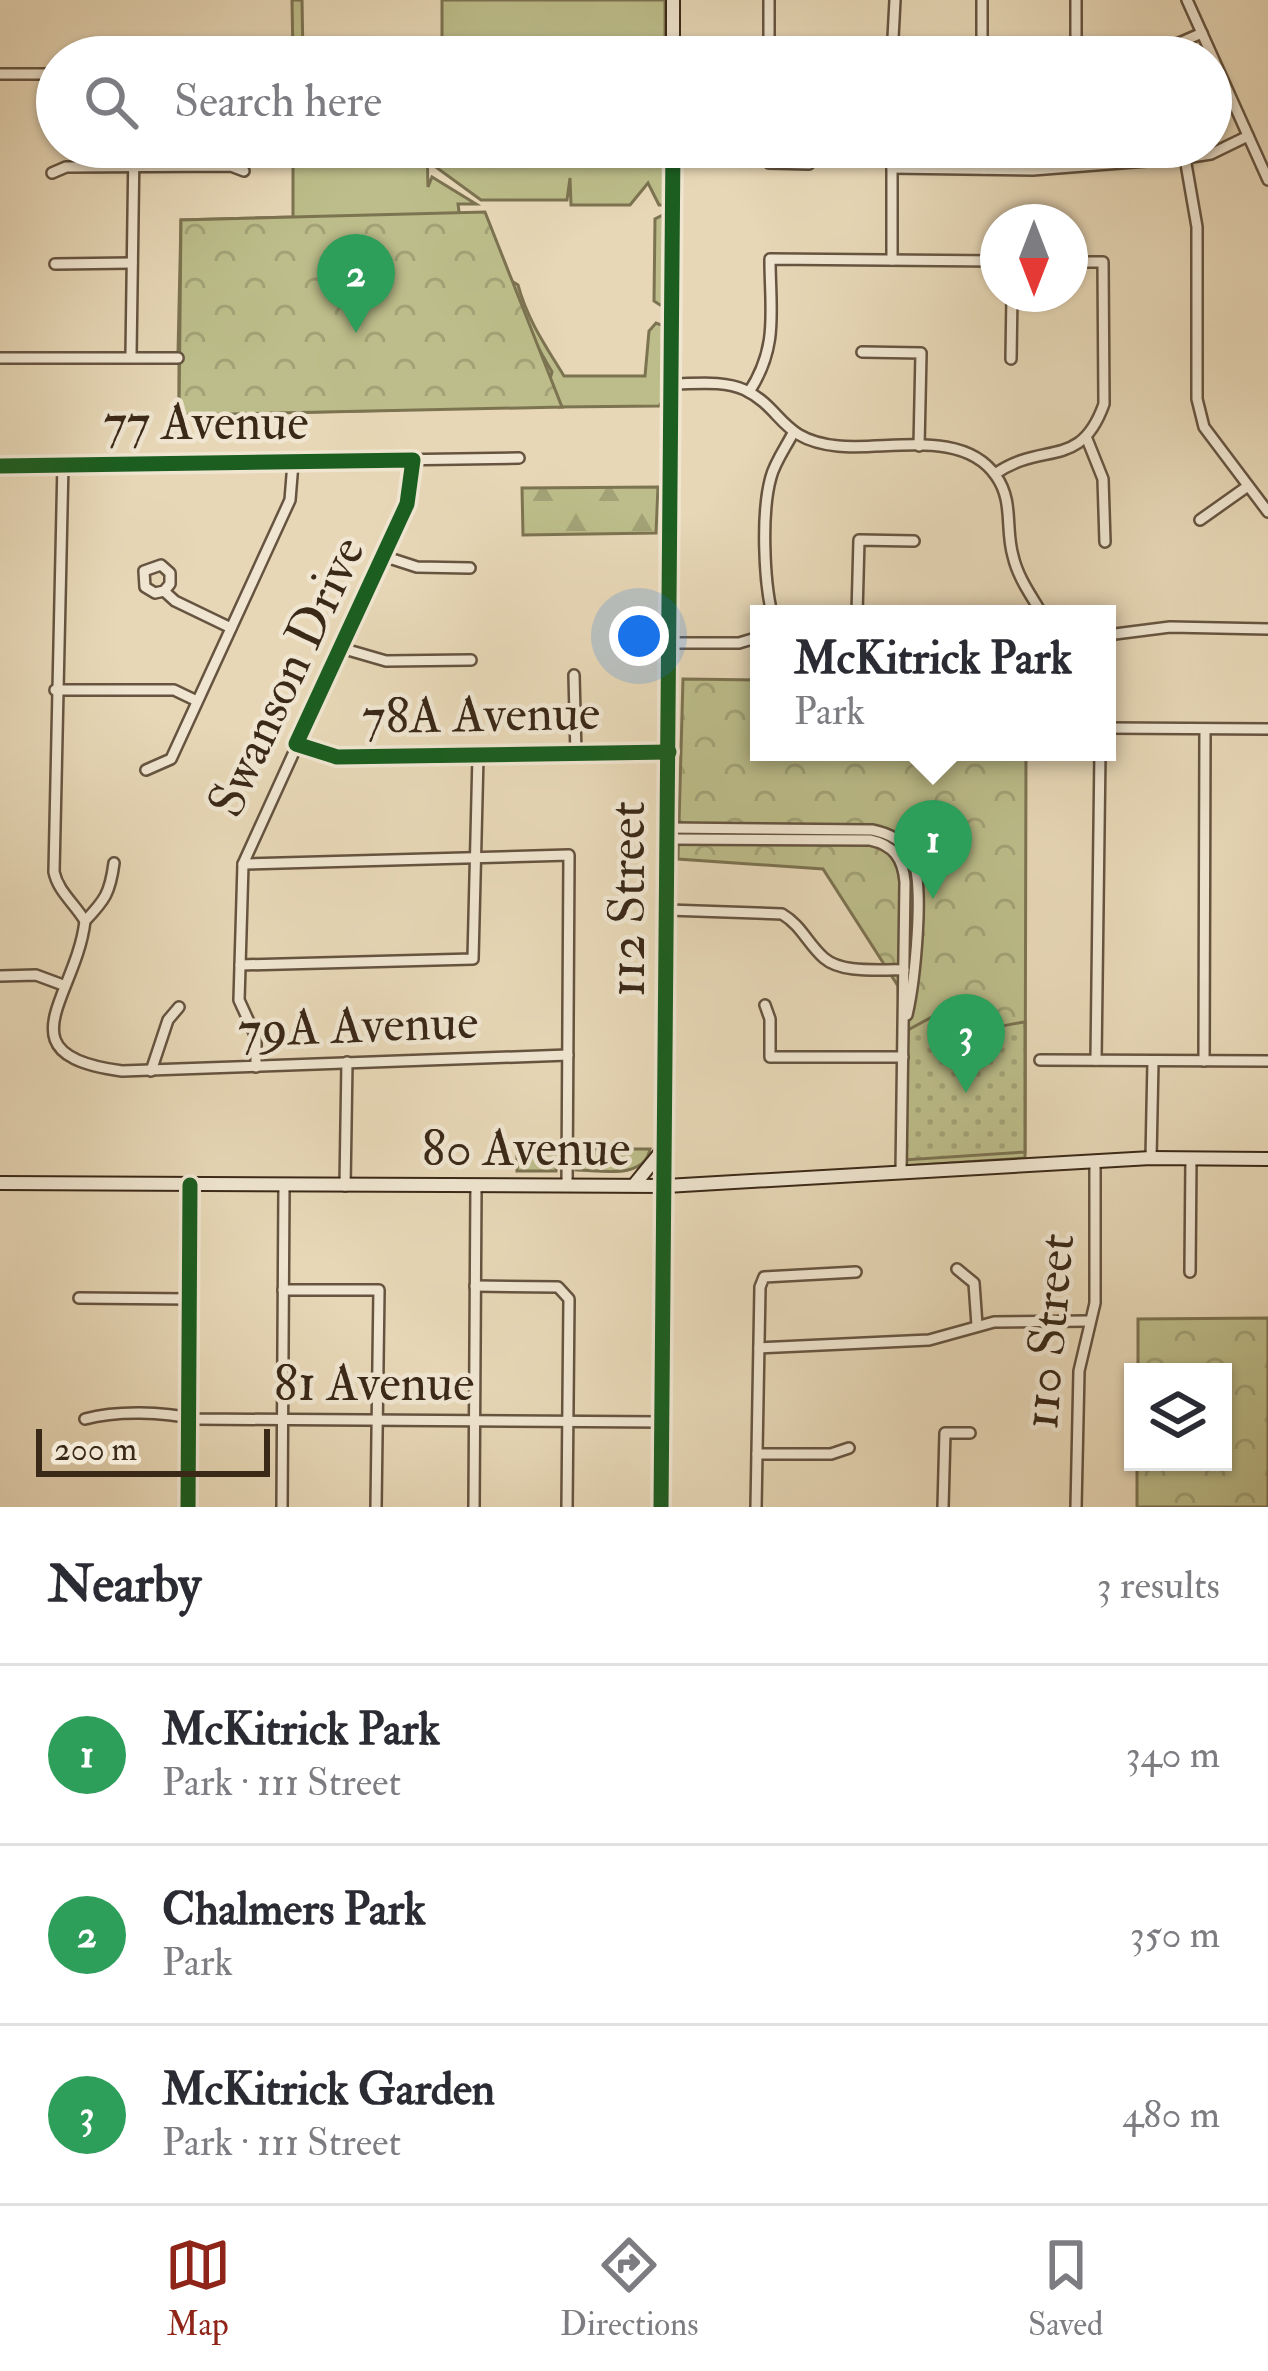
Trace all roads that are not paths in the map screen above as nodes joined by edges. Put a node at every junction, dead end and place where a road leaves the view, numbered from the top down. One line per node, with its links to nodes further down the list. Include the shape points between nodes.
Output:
1 (673, 0): 8 (street)
2 (769, 0): 9 (street)
3 (895, 0): 10 (street)
4 (982, 0): 11 (street)
5 (1076, 0): 12 (street)
6 (1187, 0): 7 (street)
7 (1202, 33): 13 (street); 14 (street)
8 (673, 36)
9 (769, 36)
10 (893, 36)
11 (982, 36)
12 (1076, 36)
13 (1195, 36)
14 (1203, 36)
15 (0, 74): 16 (street)
16 (36, 74)
17 (1232, 100): 18 (street)
18 (1248, 136): 19 (street); 30 (street)
19 (1232, 144)
20 (62, 168): 29 (street)
21 (134, 168): 34 (street)
22 (236, 168): 28 (street)
23 (673, 168): 42 (street, 112 Street)
24 (892, 168): 27 (street); 31 (street)
25 (1058, 168): 27 (street)
26 (1187, 168): 53 (street, via 1197,227 1196,399 1204,427)
27 (984, 169)
28 (244, 171)
29 (52, 173)
30 (1268, 180)
31 (892, 260): 32 (street); 43 (street, via 770,259 770,351)
32 (980, 261)
33 (1088, 262): 45 (street, via 1103,262 1104,404)
34 (132, 263): 35 (street); 38 (street)
35 (55, 264)
36 (1012, 312): 41 (street)
37 (862, 352): 46 (street, via 921,353)
38 (131, 355): 39 (street); 40 (street)
39 (0, 358)
40 (178, 358)
41 (1011, 359)
42 (672, 384): 43 (street); 68 (street, 112 Street)
43 (749, 392): 44 (street)
44 (793, 434): 46 (street, via 839,446); 61 (street, via 768,495)
45 (1087, 439): 52 (street); 57 (street, via 1103,479)
46 (919, 446): 52 (street, via 963,452)
47 (519, 458): 48 (street, 77 Avenue)
48 (413, 460): 50 (street, 77 Avenue); 58 (street, Swanson Drive, via 407,504)
49 (63, 463): 50 (street, 77 Avenue); 51 (street, 77 Avenue); 72 (street)
50 (292, 464): 64 (street, via 290,500)
51 (0, 466)
52 (995, 474): 63 (street, via 1010,512 1011,553)
53 (1248, 485): 54 (street); 55 (street)
54 (1268, 512)
55 (1200, 520)
56 (914, 542): 62 (street, via 859,540)
57 (1106, 542)
58 (383, 556): 59 (street, via 417,568); 69 (street, Swanson Drive)
59 (470, 568)
60 (164, 591): 64 (street)
61 (770, 605)
62 (857, 605)
63 (1037, 605)
64 (231, 628): 73 (street)
65 (1268, 628): 66 (street)
66 (1116, 634)
67 (750, 640): 68 (street)
68 (669, 644): 78 (street, 112 Street)
69 (341, 648): 70 (street, via 386,661); 77 (street, Swanson Drive)
70 (471, 660)
71 (574, 675): 79 (street)
72 (55, 690): 73 (street, via 174,690); 88 (street, via 54,872)
73 (197, 700): 82 (street, via 171,759)
74 (1116, 728): 75 (street)
75 (1205, 729): 76 (street); 103 (street)
76 (1268, 729)
77 (296, 744): 80 (street, 78A Avenue, via 338,757); 86 (street, Swanson Drive)
78 (669, 752): 79 (street, 78A Avenue); 83 (street, 112 Street)
79 (576, 755): 80 (street, 78A Avenue)
80 (478, 756): 84 (street)
81 (1100, 761): 101 (street)
82 (146, 770)
83 (668, 834): 87 (street, 112 Street); 90 (street, via 886,845 905,877); 95 (street, via 872,830 902,844 916,875 916,961)
84 (476, 858): 86 (street); 89 (street, via 473,959); 96 (street, via 569,854)
85 (114, 863): 88 (street, via 101,908)
86 (243, 864): 89 (street, Swanson Drive)
87 (668, 910): 90 (street, via 782,914 828,961); 108 (street, 112 Street)
88 (85, 921): 92 (street)
89 (240, 965): 106 (street, Swanson Drive, via 239,1000 256,1036)
90 (904, 970): 95 (street)
91 (0, 976): 92 (street, via 36,975)
92 (63, 986): 107 (street, 79A Avenue, via 47,1021 49,1044 60,1056 93,1068)
93 (765, 1005): 98 (street)
94 (179, 1007): 107 (street, 79A Avenue)
95 (903, 1026): 99 (street)
96 (568, 1055): 105 (street, 79A Avenue); 117 (street)
97 (756, 1057): 98 (street)
98 (770, 1057): 99 (street)
99 (903, 1057): 113 (street)
100 (1040, 1060): 101 (street)
101 (1096, 1060): 102 (street)
102 (1153, 1061): 103 (street); 109 (street)
103 (1204, 1061): 104 (street)
104 (1268, 1061)
105 (347, 1063): 106 (street, 79A Avenue); 118 (street)
106 (256, 1067): 107 (street, 79A Avenue)
107 (151, 1071)
108 (666, 1146): 120 (street); 121 (street, 112 Street)
109 (1151, 1158): 110 (street, 80 Avenue); 112 (street, 80 Avenue)
110 (1191, 1158): 111 (street, 80 Avenue); 124 (street)
111 (1268, 1159)
112 (1095, 1162): 113 (street, 80 Avenue); 129 (street, 110 Street)
113 (901, 1172): 121 (street, 80 Avenue)
114 (0, 1183): 115 (street, 80 Avenue)
115 (190, 1185): 116 (street, 80 Avenue); 128 (street)
116 (284, 1185): 118 (street, 80 Avenue); 126 (street)
117 (567, 1185): 119 (street, 80 Avenue); 120 (street, 80 Avenue)
118 (345, 1186): 119 (street, 80 Avenue)
119 (476, 1186): 125 (street)
120 (634, 1186): 121 (street, 80 Avenue)
121 (666, 1186): 138 (street, 112 Street)
122 (957, 1269): 130 (street, via 974,1283)
123 (856, 1272): 131 (street, via 764,1277)
124 (1190, 1272)
125 (475, 1286): 136 (street); 137 (street, via 557,1287 569,1299)
126 (283, 1290): 134 (street); 135 (street, via 379,1290)
127 (79, 1298): 128 (street)
128 (190, 1300): 132 (street)
129 (1090, 1321): 130 (street); 150 (street, 110 Street, via 1079,1371)
130 (977, 1325): 131 (street, via 929,1340)
131 (759, 1348): 141 (street)
132 (188, 1418): 133 (street, 81 Avenue); 134 (street, 81 Avenue); 142 (street)
133 (85, 1420)
134 (283, 1420): 135 (street, 81 Avenue); 143 (street)
135 (378, 1421): 136 (street, 81 Avenue); 144 (street)
136 (474, 1422): 137 (street, 81 Avenue); 145 (street)
137 (568, 1422): 138 (street, 81 Avenue); 146 (street)
138 (662, 1422): 147 (street, 112 Street)
139 (970, 1433): 149 (street, via 945,1433)
140 (849, 1448): 141 (street)
141 (757, 1454): 148 (street)
142 (188, 1507)
143 (282, 1507)
144 (376, 1507)
145 (474, 1507)
146 (567, 1507)
147 (661, 1507)
148 (756, 1507)
149 (943, 1507)
150 (1076, 1507)

